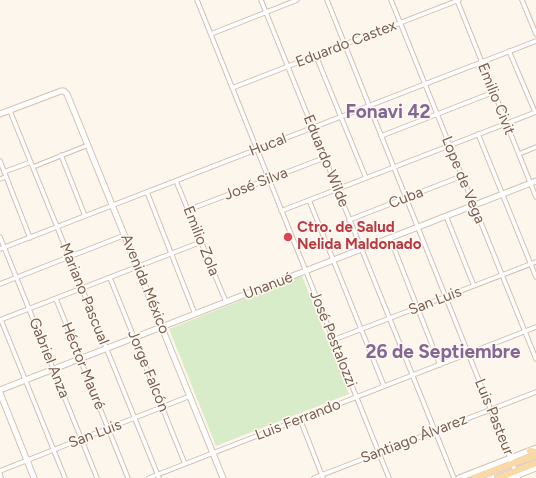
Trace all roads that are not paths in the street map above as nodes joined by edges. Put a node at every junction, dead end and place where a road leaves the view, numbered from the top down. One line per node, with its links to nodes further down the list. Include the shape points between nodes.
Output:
1 (197, 0): 10 (street, José Pestalozzi)
2 (261, 0): 8 (street, Eduardo Wilde)
3 (297, 0): 8 (street)
4 (327, 0): 13 (street, Luis Pasteur)
5 (391, 0): 9 (street, Lope de Vega)
6 (458, 0): 9 (street, Eduardo Castex); 16 (street, Emilio Civit)
7 (522, 0): 11 (street)
8 (266, 12): 10 (street); 17 (street, Eduardo Wilde)
9 (400, 23): 13 (street, Eduardo Castex); 18 (street, Lope de Vega)
10 (211, 34): 19 (street, José Pestalozzi)
11 (536, 34)
12 (536, 41): 14 (street, Hucal)
13 (344, 45): 15 (street, Eduardo Castex); 21 (street, Luis Pasteur)
14 (509, 51): 16 (street, Hucal); 23 (street)
15 (316, 56): 17 (street, Eduardo Castex); 26 (street)
16 (482, 62): 18 (street, Hucal); 20 (street, Emilio Civit)
17 (288, 67): 19 (street, Eduardo Castex); 28 (street, Eduardo Wilde)
18 (425, 84): 21 (street, Hucal); 25 (street, Lope de Vega)
19 (232, 88): 34 (street, José Pestalozzi)
20 (494, 92): 25 (street); 27 (street, Emilio Civit)
21 (369, 106): 26 (street, Hucal); 30 (street, Luis Pasteur)
22 (10, 111): 24 (street); 31 (street, Avenida México, via 64,91); 39 (street, Mariano Pascual)
23 (535, 112): 27 (street)
24 (0, 114)
25 (437, 114): 30 (street); 32 (street, Lope de Vega)
26 (341, 117): 28 (street, Hucal); 45 (street)
27 (506, 123): 29 (street); 35 (street, Emilio Civit)
28 (312, 128): 34 (street, Hucal); 37 (street, Eduardo Wilde)
29 (478, 134): 32 (street); 52 (street)
30 (381, 136): 41 (street, Luis Pasteur)
31 (88, 145): 36 (street); 56 (street, Avenida México)
32 (450, 145): 41 (street); 43 (street, Lope de Vega)
33 (536, 147): 35 (street)
34 (257, 150): 47 (street, José Pestalozzi); 48 (street, Hucal)
35 (518, 154): 49 (street, Emilio Civit)
36 (61, 156): 40 (street); 60 (street)
37 (324, 158): 47 (street, José Silva); 50 (street, Eduardo Wilde)
38 (0, 162): 42 (street)
39 (31, 162): 40 (street, Mariano Pascual); 42 (street)
40 (33, 167): 63 (street, Mariano Pascual)
41 (394, 167): 45 (street); 54 (street, Luis Pasteur)
42 (4, 172): 44 (street)
43 (462, 176): 54 (street, Cuba); 57 (street, Lope de Vega)
44 (6, 177): 46 (street); 67 (street)
45 (366, 178): 50 (street)
46 (0, 179)
47 (269, 179): 58 (street, José Silva); 59 (street, José Pestalozzi)
48 (176, 181): 51 (street, Hucal); 58 (street, Emilio Zola)
49 (533, 182): 52 (street, Unanué); 53 (street, Emilio Civit)
50 (337, 189): 55 (street); 62 (street, Eduardo Wilde)
51 (147, 192): 56 (street, Hucal); 72 (street)
52 (503, 194): 57 (street, Unanué); 76 (street)
53 (536, 197)
54 (406, 198): 62 (street, Cuba); 64 (street, Luis Pasteur)
55 (309, 200): 59 (street); 74 (street)
56 (113, 205): 60 (street, Hucal); 65 (street, Avenida México)
57 (474, 206): 61 (street, Unanué); 79 (street, Lope de Vega)
58 (188, 210): 69 (street, Emilio Zola)
59 (281, 211): 78 (street, José Pestalozzi)
60 (85, 216): 63 (street, Hucal)
61 (446, 216): 64 (street, Unanué); 84 (street)
62 (349, 220): 71 (street, Eduardo Wilde)
63 (57, 227): 67 (street, Hucal); 73 (street, Mariano Pascual)
64 (418, 227): 68 (street, Unanué); 86 (street, Luis Pasteur)
65 (125, 235): 73 (street); 77 (street, Avenida México)
66 (0, 237): 70 (street, Gabriel Anza)
67 (30, 238): 70 (street, Hucal)
68 (390, 238): 71 (street, Unanué); 89 (street)
69 (201, 242): 72 (street); 88 (street, Emilio Zola)
70 (2, 249): 81 (street, Gabriel Anza)
71 (361, 249): 74 (street, Unanué); 92 (street, Eduardo Wilde)
72 (171, 254): 77 (street); 91 (street)
73 (69, 257): 81 (street); 85 (street, Mariano Pascual)
74 (333, 260): 78 (street, Unanué); 96 (street)
75 (536, 262): 76 (street, San Luis)
76 (531, 264): 79 (street, San Luis); 80 (street)
77 (138, 267): 82 (street); 94 (street, Avenida México)
78 (306, 271): 88 (street, Unanué); 99 (street, José Pestalozzi)
79 (502, 275): 84 (street, San Luis); 97 (street, Lope de Vega)
80 (536, 277)
81 (16, 278): 83 (street); 90 (street, Gabriel Anza)
82 (110, 278): 85 (street); 98 (street, Jorge Falcón)
83 (0, 284)
84 (474, 286): 86 (street, San Luis)
85 (82, 288): 87 (street); 100 (street, Mariano Pascual)
86 (446, 297): 89 (street, San Luis); 101 (street, Luis Pasteur)
87 (56, 299): 90 (street); 102 (street, Héctor Mauré)
88 (226, 302): 91 (street, Unanué)
89 (418, 308): 92 (street, San Luis); 104 (street)
90 (29, 309): 93 (street); 105 (street, Gabriel Anza)
91 (195, 314): 94 (street, Unanué)
92 (389, 319): 96 (street, San Luis); 106 (street, Eduardo Wilde)
93 (1, 320): 107 (street)
94 (162, 327): 98 (street, Unanué); 112 (street, Avenida México)
95 (536, 328): 97 (street, Luis Ferrando)
96 (361, 330): 99 (street, San Luis); 108 (street)
97 (525, 332): 101 (street, Luis Ferrando); 103 (street, Lope de Vega)
98 (134, 338): 100 (street, Unanué); 114 (street, Jorge Falcón)
99 (333, 340): 113 (street, José Pestalozzi)
100 (106, 348): 102 (street, Unanué); 116 (street, Mariano Pascual)
101 (469, 354): 104 (street, Luis Ferrando); 115 (street, Luis Pasteur)
102 (80, 359): 105 (street, Unanué); 118 (street, Héctor Mauré)
103 (536, 359)
104 (440, 365): 106 (street, Luis Ferrando)
105 (53, 369): 107 (street, Unanué); 120 (street, Gabriel Anza)
106 (412, 376): 108 (street, Luis Ferrando); 119 (street, Eduardo Wilde)
107 (25, 380): 109 (street, Unanué); 121 (street)
108 (384, 386): 113 (street, Luis Ferrando)
109 (0, 390)
110 (536, 392): 115 (street, Santiago Álvarez)
111 (0, 393): 126 (street)
112 (190, 396): 114 (street, San Luis); 123 (street, Avenida México)
113 (356, 397): 117 (street, Luis Ferrando); 124 (street, José Pestalozzi)
114 (162, 407): 116 (street, San Luis); 129 (street, Jorge Falcón)
115 (491, 410): 119 (street, Santiago Álvarez); 127 (street, Luis Pasteur)
116 (135, 418): 118 (street, San Luis); 134 (street, Mariano Pascual)
117 (300, 419): 123 (street, Luis Ferrando); 135 (street)
118 (108, 429): 120 (street, San Luis); 140 (street, Héctor Mauré)
119 (435, 431): 124 (street, Santiago Álvarez); 145 (street, Eduardo Wilde)
120 (81, 439): 121 (street, San Luis); 139 (street, Gabriel Anza)
121 (54, 450): 126 (street, San Luis); 138 (street)
122 (534, 450): 127 (street)
123 (213, 453): 129 (street, Luis Ferrando); 142 (street, Avenida México)
124 (379, 453): 135 (street, Santiago Álvarez); 144 (street, José Pestalozzi)
125 (536, 456): 127 (main road)
126 (27, 460): 131 (street, San Luis); 137 (street)
127 (512, 461): 133 (street, Luis Pasteur); 146 (street); 147 (main road)
128 (536, 463): 133 (main road)
129 (185, 464): 134 (street, Luis Ferrando)
130 (536, 468): 133 (street)
131 (0, 471)
132 (0, 474): 136 (street)
133 (517, 475): 148 (main road); 149 (street)
134 (158, 476): 141 (street, Luis Ferrando)
135 (322, 477): 143 (street, Santiago Álvarez)
136 (2, 478)
137 (34, 478)
138 (65, 478)
139 (97, 478)
140 (128, 478)
141 (149, 478)
142 (223, 478)
143 (314, 478)
144 (389, 478)
145 (454, 478)
146 (459, 478)
147 (474, 478)
148 (498, 478)
149 (510, 478)

